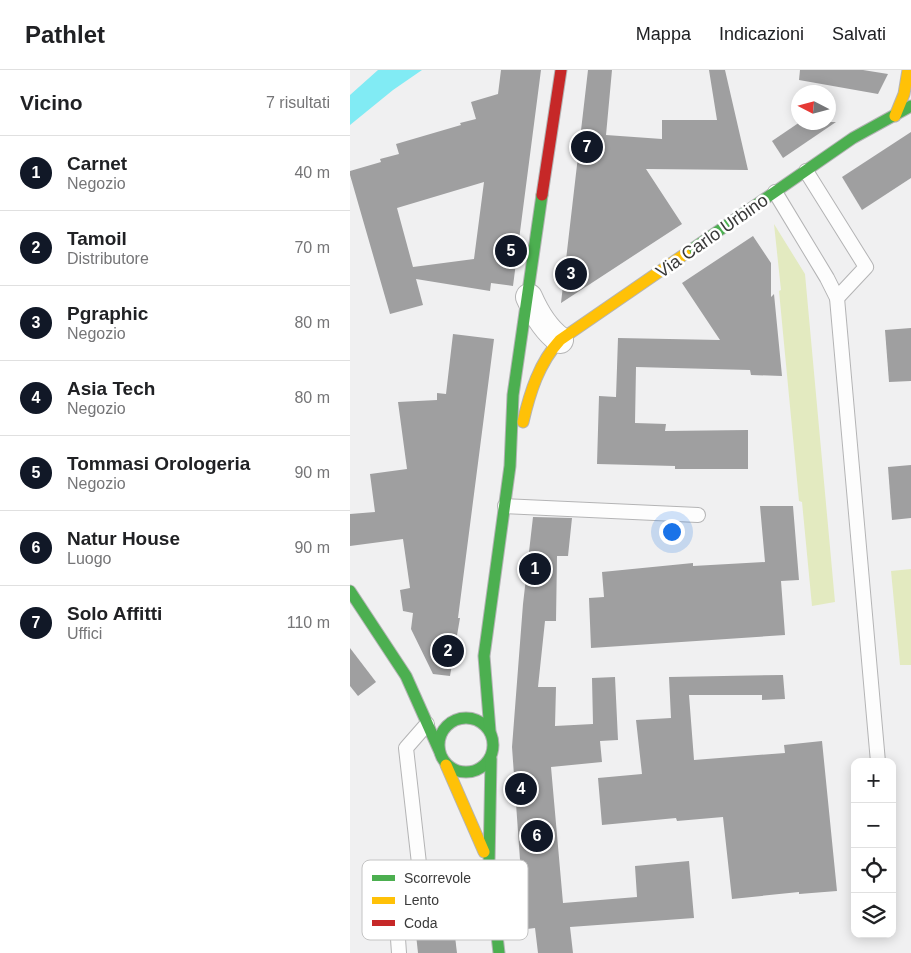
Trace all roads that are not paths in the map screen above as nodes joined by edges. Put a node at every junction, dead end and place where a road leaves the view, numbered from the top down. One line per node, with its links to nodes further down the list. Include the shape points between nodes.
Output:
1 (561, 70): 7 (street)
2 (908, 70): 4 (street, via 907,83)
3 (911, 106): 4 (street, Via Carlo Urbino)
4 (895, 116): 5 (street, Via Carlo Urbino, via 853,138)
5 (806, 171): 6 (street, Via Carlo Urbino); 8 (lane, via 866,267)
6 (775, 192): 8 (lane); 9 (street, Via Carlo Urbino)
7 (528, 296): 9 (street, via 540,319); 10 (street, via 513,395)
8 (836, 298): 25 (lane)
9 (560, 340): 10 (street, Via Carlo Urbino, via 542,365)
10 (510, 466): 11 (street)
11 (505, 506): 12 (lane); 14 (street)
12 (698, 515)
13 (350, 591): 15 (street)
14 (484, 656): 16 (street); 22 (street)
15 (406, 676): 17 (street); 21 (street)
16 (475, 680)
17 (425, 693)
18 (466, 704): 20 (street)
19 (445, 709): 20 (street)
20 (460, 718): 22 (street, via 476,720); 23 (street, via 441,734)
21 (427, 724): 23 (street); 27 (lane, via 406,748)
22 (490, 731): 24 (street, via 494,750)
23 (439, 750): 26 (street)
24 (490, 758): 26 (street, via 485,766 469,773); 29 (street)
25 (878, 758)
26 (446, 765): 28 (street)
27 (419, 860)
28 (487, 860)
29 (489, 860)
30 (398, 940): 32 (lane)
31 (497, 940): 33 (street)
32 (399, 953)
33 (499, 953)

